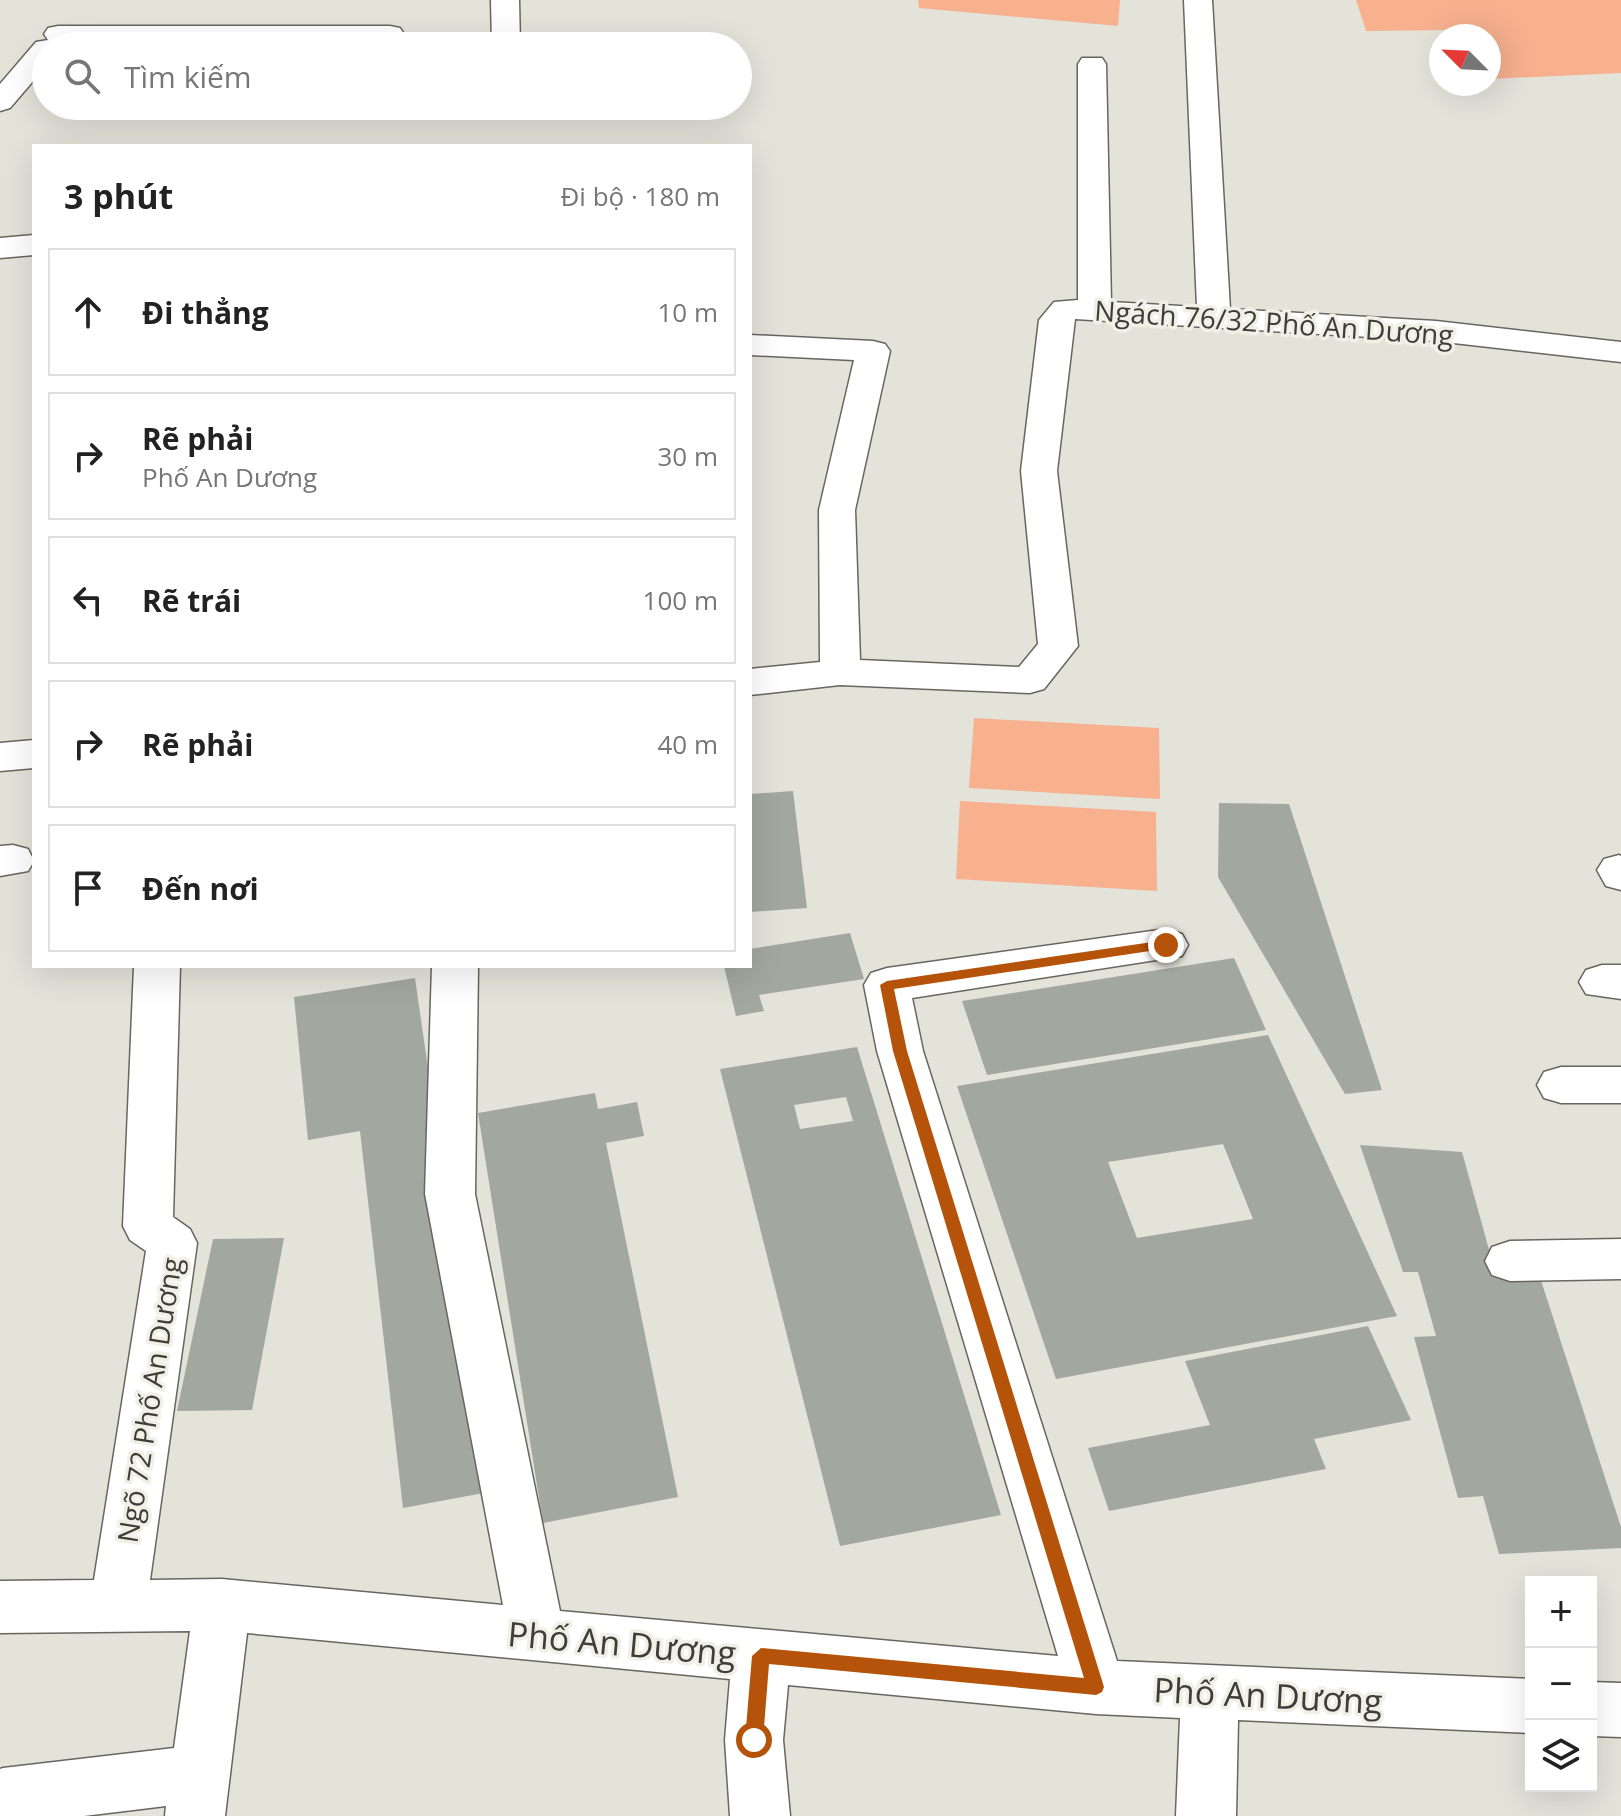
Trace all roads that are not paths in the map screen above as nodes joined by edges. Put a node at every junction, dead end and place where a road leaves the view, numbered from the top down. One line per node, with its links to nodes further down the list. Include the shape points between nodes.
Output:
1 (505, 0): 3 (street)
2 (1198, 0): 12 (street)
3 (506, 32)
4 (32, 50): 7 (street)
5 (32, 63): 8 (street)
6 (1092, 64): 11 (street)
7 (0, 65)
8 (0, 102)
9 (32, 245): 10 (street)
10 (0, 248)
11 (1095, 311): 12 (street, Ngách 76/32 Phố An Dương); 15 (street, Ngách 76/32 Phố An Dương, via 1066,309 1056,320 1039,471 1058,646 1030,680)
12 (1214, 318): 14 (street, Ngách 76/32 Phố An Dương, via 1436,331)
13 (752, 345): 15 (street, via 873,351 837,510)
14 (1621, 352)
15 (840, 672): 16 (street, Ngách 76/32 Phố An Dương)
16 (752, 682)
17 (32, 754): 18 (street)
18 (0, 757)
19 (1166, 945): 31 (street, via 887,985 900,1051)
20 (157, 968): 28 (street, Ngõ 72 Phố An Dương, via 148,1226 172,1243)
21 (455, 968): 29 (street, via 450,1194)
22 (1561, 1085): 23 (street)
23 (1621, 1085)
24 (1621, 1259): 25 (street)
25 (1510, 1261)
26 (222, 1605): 28 (street, Phố An Dương); 29 (street, Phố An Dương); 36 (street)
27 (0, 1607): 28 (street, Phố An Dương)
28 (118, 1607)
29 (537, 1636): 30 (street, Phố An Dương)
30 (761, 1656): 31 (street, Phố An Dương); 38 (street, via 754,1740)
31 (1096, 1687): 32 (street, Phố An Dương)
32 (1210, 1692): 33 (street, Phố An Dương); 39 (street)
33 (1525, 1706)
34 (1597, 1709): 35 (street)
35 (1621, 1710)
36 (198, 1794): 37 (street, via 3,1797)
37 (0, 1809)
38 (760, 1816)
39 (1206, 1816)

